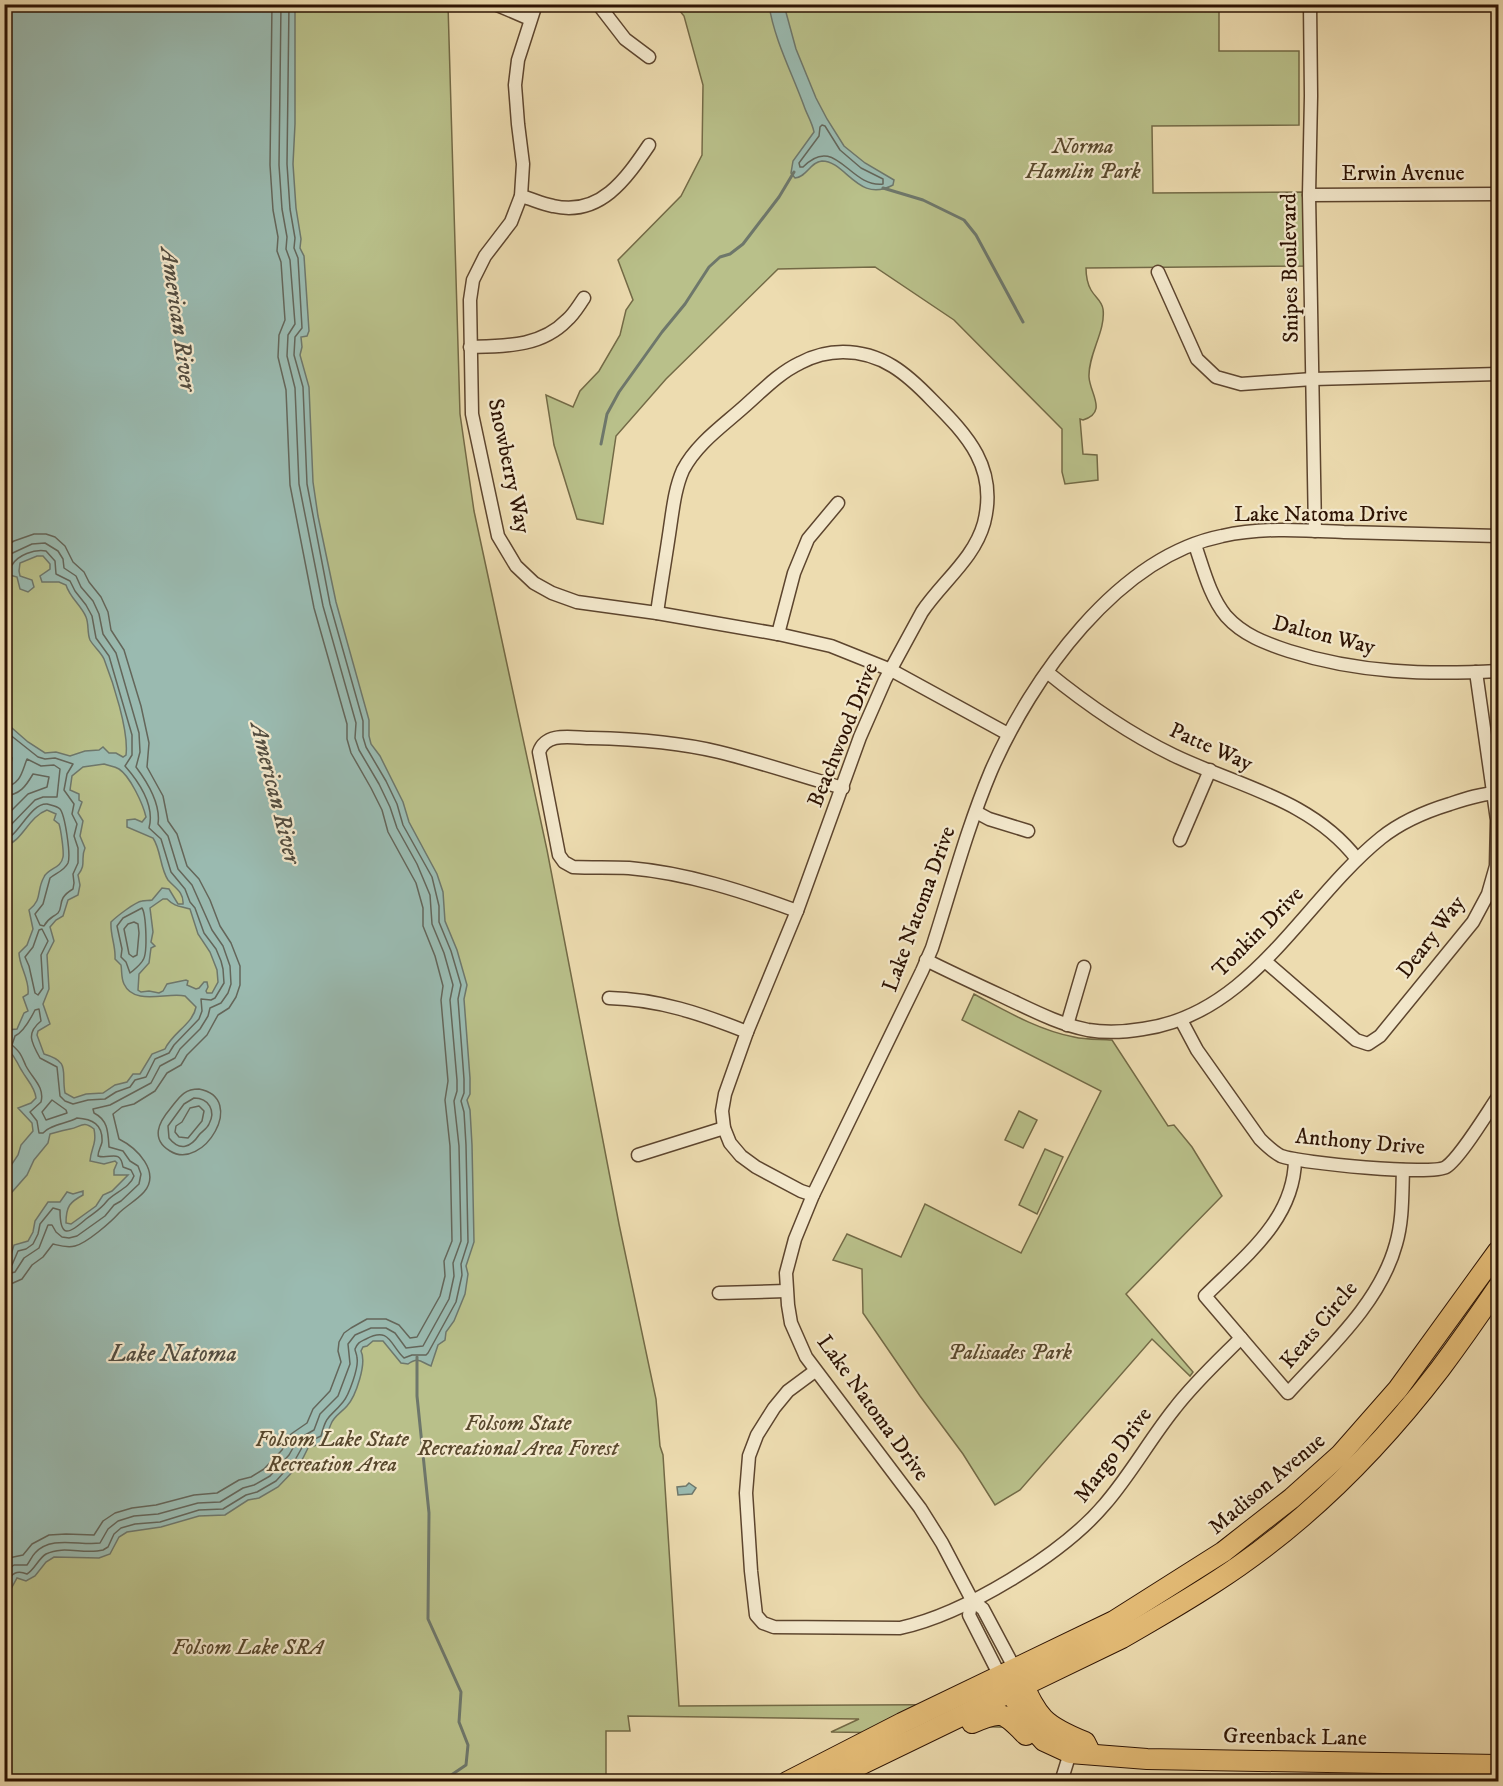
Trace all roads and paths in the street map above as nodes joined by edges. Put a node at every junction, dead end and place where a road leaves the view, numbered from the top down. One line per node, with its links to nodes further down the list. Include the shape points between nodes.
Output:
1 (495, 4): 5 (street)
2 (536, 4): 5 (street, Snowberry Way)
3 (598, 4): 6 (street, via 625,39)
4 (1310, 4): 9 (street, Snipes Boulevard)
5 (531, 19): 10 (street, Snowberry Way, via 515,85 523,164)
6 (649, 57)
7 (649, 145): 10 (street, via 618,187 599,200 560,207)
8 (1498, 194): 9 (street, Erwin Avenue)
9 (1309, 195): 15 (street, Snipes Boulevard)
10 (521, 196): 13 (street, Snowberry Way, via 511,222 473,279)
11 (1158, 272): 15 (street, via 1197,358 1209,372 1241,384)
12 (584, 298): 13 (street, via 568,320 534,342)
13 (470, 347): 20 (street, Snowberry Way, via 474,424 498,536 516,567 534,583 577,602)
14 (1498, 374): 15 (street)
15 (1313, 379): 17 (street, Snipes Boulevard)
16 (838, 503): 21 (street, via 808,539 794,573)
17 (1315, 531): 18 (street, Lake Natoma Drive); 19 (street, Lake Natoma Drive, via 1248,532)
18 (1498, 536)
19 (1194, 545): 24 (street, Lake Natoma Drive, via 1148,568 1113,594); 25 (street, Dalton Way, via 1215,600 1225,615 1251,637 1333,663 1375,670)
20 (657, 613): 21 (street, Snowberry Way); 22 (street, Beachwood Drive, via 676,492 682,473 699,448 783,373 801,362 841,352 872,357 909,376 966,435 984,471 987,492 984,523 976,543 932,597)
21 (778, 634): 22 (street, Snowberry Way, via 831,646)
22 (891, 670): 26 (street, Snowberry Way); 28 (street, Beachwood Drive, via 870,713)
23 (1498, 671): 25 (street, Dalton Way)
24 (1047, 672): 26 (street, Lake Natoma Drive); 27 (street, Patte Way, via 1148,742)
25 (1476, 672): 29 (street, Deary Way)
26 (1008, 734): 30 (street, Lake Natoma Drive)
27 (1210, 770): 32 (street); 33 (street, Patte Way, via 1306,813)
28 (843, 788): 34 (street, Beachwood Drive); 34 (street, via 682,745 552,737 539,752 559,855 567,864 629,868 699,879)
29 (1496, 793): 33 (street, Tonkin Drive, via 1428,811 1384,836); 36 (street, Deary Way, via 1496,866 1488,894 1473,922 1380,1036 1368,1044 1356,1040)
30 (976, 812): 31 (street); 35 (street, Lake Natoma Drive)
31 (1028, 831)
32 (1180, 840)
33 (1357, 859): 36 (street, Tonkin Drive)
34 (797, 911): 41 (street, Beachwood Drive)
35 (926, 960): 40 (street, Tonkin Drive); 47 (street, Lake Natoma Drive)
36 (1265, 961): 39 (street, Tonkin Drive, via 1217,1000)
37 (1084, 967): 40 (street)
38 (609, 998): 41 (street, via 656,1002 700,1013)
39 (1181, 1020): 40 (street, Tonkin Drive, via 1124,1032); 45 (street, Anthony Drive, via 1197,1050 1260,1139 1271,1150)
40 (1067, 1025)
41 (747, 1032): 43 (street, Beachwood Drive, via 725,1094)
42 (1498, 1097): 46 (street, Anthony Drive, via 1446,1167)
43 (724, 1128): 44 (street); 47 (street, via 741,1156)
44 (638, 1155)
45 (1295, 1160): 46 (street, Anthony Drive); 52 (street, Keats Circle, via 1290,1193 1275,1224 1205,1296)
46 (1403, 1170): 52 (street, Keats Circle, via 1400,1226 1392,1259 1381,1281 1342,1333 1288,1393)
47 (813, 1195): 50 (street, Lake Natoma Drive, via 789,1255)
48 (1498, 1251): 55 (main road, Madison Avenue, via 1398,1389 1340,1455 1292,1498 1223,1552 1142,1605)
49 (1498, 1287): 55 (main road, Madison Avenue, via 1439,1370 1391,1428 1285,1530 1239,1566 1122,1638)
50 (786, 1291): 51 (street); 53 (street, Lake Natoma Drive, via 791,1323)
51 (719, 1293)
52 (1241, 1338): 54 (street, Margo Drive, via 1192,1387 1097,1513 1055,1549)
53 (815, 1371): 54 (street, Lake Natoma Drive, via 920,1508); 54 (street, Margo Drive, via 788,1391 774,1408 749,1456 746,1493 750,1560 759,1620 774,1627 900,1628 920,1624)
54 (972, 1600): 55 (street, Lake Natoma Drive, via 983,1609); 55 (street, Lake Natoma Drive, via 969,1615)
55 (1012, 1681): 56 (main road); 57 (main road, Greenback Lane); 59 (main road, via 902,1723)
56 (915, 1738): 57 (main road, via 939,1736 997,1714 1009,1717 1032,1740); 60 (main road)
57 (1062, 1744): 58 (main road, Greenback Lane, via 1085,1742 1091,1754 1147,1759); 61 (street)
58 (1498, 1765)
59 (787, 1782)
60 (825, 1782)
61 (1061, 1782)

